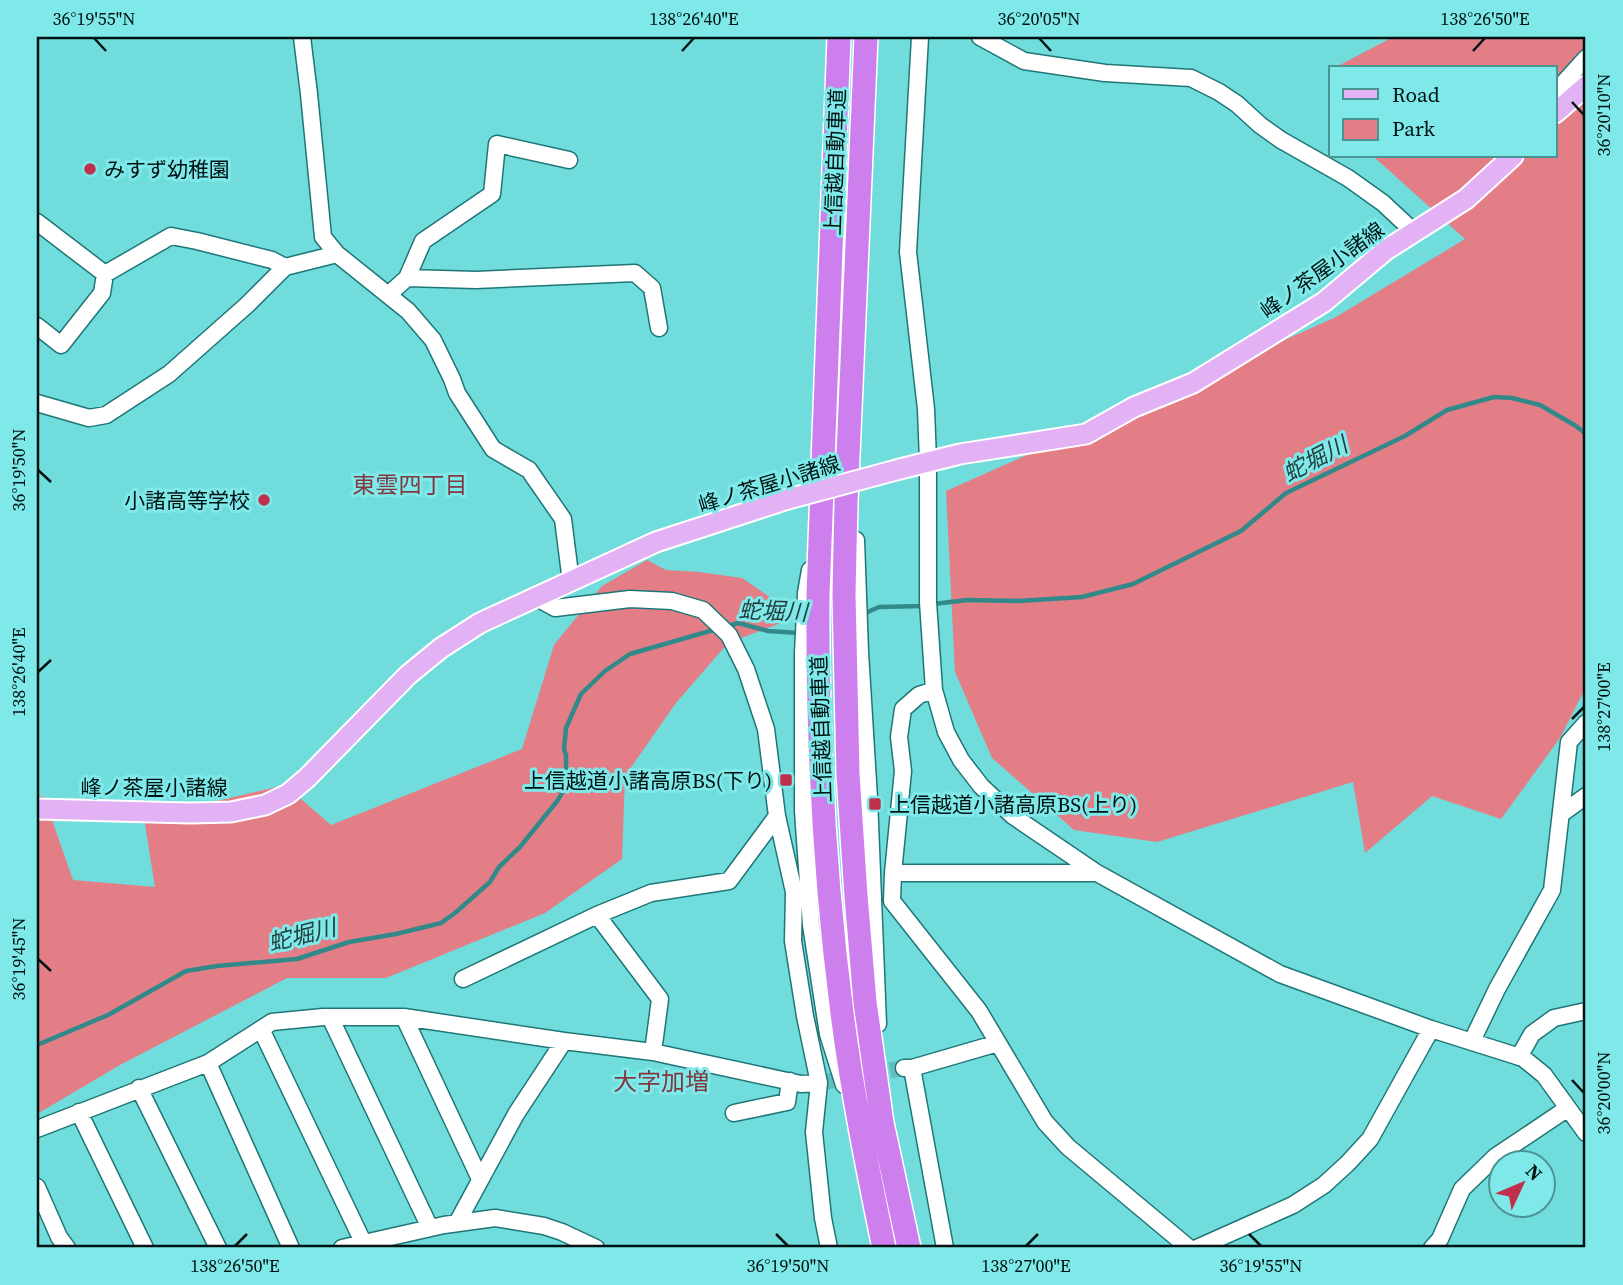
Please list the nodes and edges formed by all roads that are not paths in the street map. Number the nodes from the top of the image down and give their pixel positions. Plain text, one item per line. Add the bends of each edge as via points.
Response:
1 (302, 37) edge
2 (839, 37) edge
3 (866, 37) edge
4 (920, 37) edge
5 (980, 37) edge
6 (1586, 58) edge
7 (1586, 86) edge
8 (1559, 109) edge
9 (1511, 158) edge
10 (569, 160) dead end
11 (37, 222) edge
12 (1414, 232) junction
13 (337, 254) junction
14 (285, 267) junction
15 (104, 274) junction
16 (407, 278) junction
17 (388, 295) junction
18 (37, 326) edge
19 (659, 328) dead end
20 (37, 403) edge
21 (928, 461) junction
22 (571, 582) junction
23 (534, 597) junction
24 (934, 690) junction
25 (1586, 723) edge
26 (1586, 796) edge
27 (37, 809) edge
28 (1561, 814) junction
29 (777, 816) junction
30 (892, 873) junction
31 (1097, 873) junction
32 (597, 915) junction
33 (463, 979) dead end
34 (1586, 1011) edge
35 (330, 1017) junction
36 (404, 1017) junction
37 (261, 1029) junction
38 (1431, 1029) junction
39 (564, 1041) junction
40 (1472, 1041) junction
41 (998, 1043) junction
42 (653, 1052) junction
43 (1518, 1057) junction
44 (208, 1063) junction
45 (790, 1081) junction
46 (819, 1083) junction
47 (139, 1088) junction
48 (1569, 1108) junction
49 (79, 1112) junction
50 (734, 1113) dead end
51 (37, 1129) edge
52 (1586, 1133) edge
53 (480, 1179) junction
54 (37, 1187) edge
55 (457, 1223) junction
56 (430, 1228) junction
57 (363, 1246) edge
58 (67, 1248) edge
59 (145, 1248) edge
60 (218, 1248) edge
61 (291, 1248) edge
62 (342, 1248) edge
63 (596, 1248) edge
64 (829, 1248) edge
65 (884, 1248) edge
66 (909, 1248) edge
67 (945, 1248) edge
68 (1189, 1248) edge
69 (1197, 1248) edge
70 (1432, 1248) edge

1 - 13 street via 323,237
2 - 65 highway, 上信越自動車道 via 821,509 810,656 842,1014
3 - 66 highway, 上信越自動車道 via 846,502 852,654 848,774 865,1002 882,1123
4 - 21 street via 908,252
5 - 12 street via 1024,61 1105,73 1191,78 1348,178
6 - 8 street via 1558,89
7 - 8 main road
9 - 12 main road, 峰ノ茶屋小諸線 via 1465,199
10 - 16 street via 496,145 492,194 423,241
11 - 15 street
12 - 21 main road, 峰ノ茶屋小諸線 via 1324,302 1215,370 1086,434
13 - 14 street
13 - 17 street
14 - 15 street via 171,236
14 - 20 street via 169,374 106,415 89,418
15 - 18 street via 102,293 61,345
16 - 17 street
16 - 19 street via 476,280 635,273 652,288
17 - 22 street via 433,340 457,393 493,449 529,470 563,519
21 - 22 main road, 峰ノ茶屋小諸線, bridge via 788,499 656,542
21 - 24 street via 928,602
22 - 23 main road, 峰ノ茶屋小諸線
23 - 27 main road, 峰ノ茶屋小諸線 via 480,622 441,648 408,675 307,778 265,805 190,813
23 - 29 street via 555,608 630,599 672,601 703,610 729,635 746,669 766,729
24 - 30 street via 919,695 903,709 899,737 903,771
24 - 31 street via 946,732 981,786 1013,816
25 - 28 street via 1569,743
26 - 28 street
28 - 40 street via 1552,890
29 - 32 street via 729,881 651,893
29 - 46 street via 794,892 793,941
30 - 31 street
30 - 41 street via 892,901 979,1011
31 - 38 street via 1280,974
32 - 33 street
32 - 42 street via 660,999
34 - 43 street via 1554,1018 1532,1034
35 - 36 street
35 - 37 street via 272,1022
35 - 56 street
36 - 39 street
36 - 53 street
37 - 44 street
37 - 57 street
38 - 40 street
38 - 69 street via 1370,1139 1348,1163 1293,1205
39 - 42 street
39 - 53 street
40 - 43 street
41 - 67 street via 908,1068
41 - 68 street via 1045,1122 1068,1147
42 - 45 street
43 - 48 street via 1544,1074
44 - 47 street
44 - 61 street
45 - 46 street
45 - 50 street via 787,1102
46 - 64 street via 814,1132
47 - 49 street
47 - 60 street
48 - 52 street
48 - 70 street via 1495,1157 1462,1189
49 - 51 street
49 - 59 street
53 - 55 street
54 - 58 street
55 - 56 street
55 - 63 street via 495,1218 544,1226
56 - 57 street
57 - 62 street

